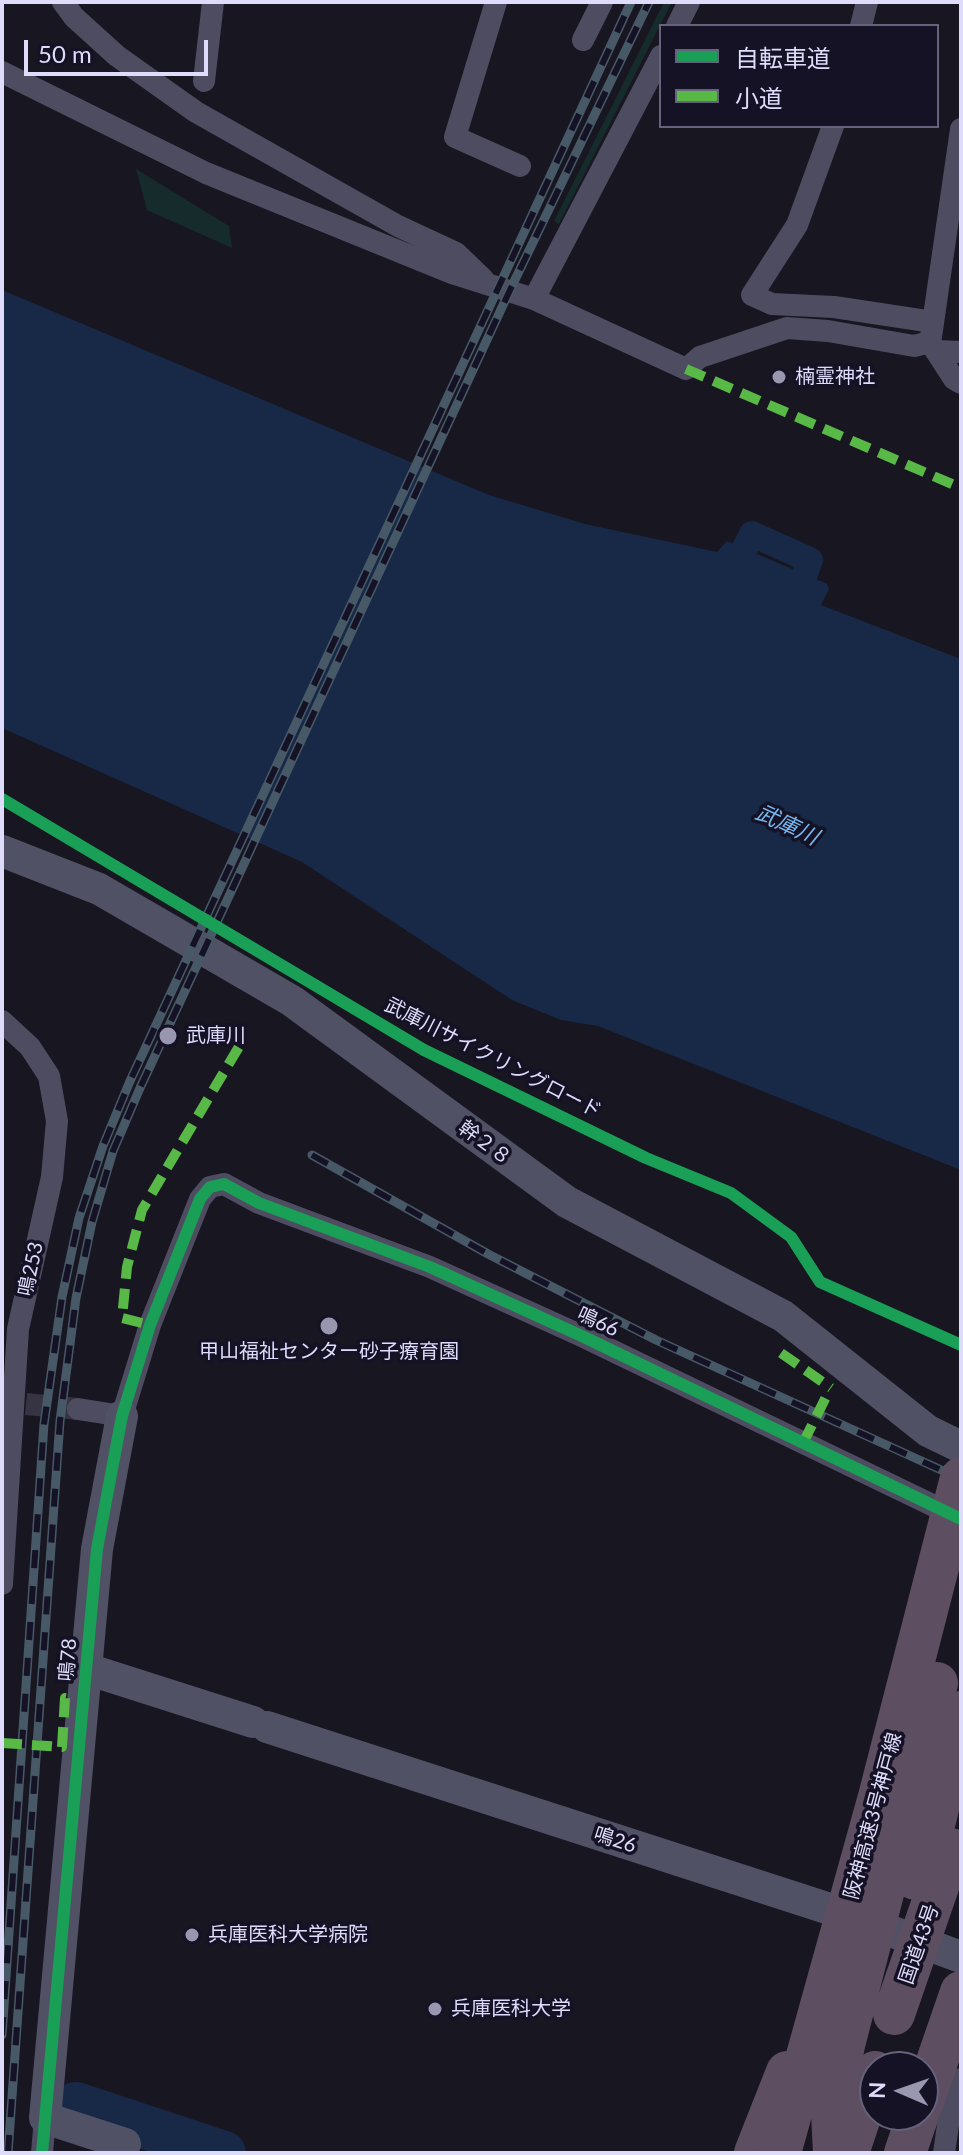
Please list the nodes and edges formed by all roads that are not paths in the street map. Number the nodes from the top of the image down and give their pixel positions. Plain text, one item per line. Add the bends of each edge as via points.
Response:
1 (63, 2) edge
2 (213, 2) edge
3 (496, 2) edge
4 (602, 2) edge
5 (689, 2) edge
6 (867, 2) edge
7 (678, 24) edge
8 (862, 24) edge
9 (583, 40) dead end
10 (659, 60) edge
11 (2, 72) edge
12 (204, 81) dead end
13 (832, 128) edge
14 (961, 129) edge
15 (520, 166) dead end
16 (485, 281) junction
17 (534, 299) junction
18 (934, 339) junction
19 (961, 352) edge
20 (961, 383) edge
21 (2, 851) edge
22 (2, 1021) edge
23 (210, 1187) joint
24 (14, 1407) edge
25 (78, 1409) tunnel mouth
26 (122, 1416) junction
27 (961, 1447) edge
28 (961, 1478) edge
29 (961, 1500) edge
30 (961, 1519) edge
31 (961, 1580) edge
32 (2, 1584) edge
33 (87, 1669) junction
34 (961, 1698) edge
35 (961, 1712) edge
36 (961, 1820) edge
37 (961, 1907) edge
38 (838, 1924) junction
39 (961, 1957) edge
40 (961, 1992) edge
41 (882, 2051) edge
42 (912, 2051) edge
43 (939, 2056) edge
44 (961, 2079) edge
45 (45, 2118) junction
46 (859, 2120) edge
47 (886, 2131) edge
48 (913, 2131) edge
49 (138, 2148) edge
50 (42, 2153) edge
51 (755, 2153) edge
52 (780, 2153) edge
53 (788, 2153) edge
54 (824, 2153) edge
55 (834, 2153) edge
56 (848, 2153) edge
57 (879, 2153) edge
58 (905, 2153) edge
59 (944, 2153) edge

1 - 16 street via 117,56 196,112 456,253
2 - 12 street
3 - 15 street via 455,137
4 - 9 street
5 - 7 street
6 - 8 street
10 - 17 street
11 - 16 street via 206,173 452,273
13 - 18 street via 797,225 752,295 772,304 834,307
14 - 18 street
16 - 17 street
17 - 18 street via 686,369 700,357 787,328 914,346
18 - 19 street
18 - 20 street
21 - 27 street, 幹２８ via 99,889 292,1001 567,1202 783,1316 928,1431
22 - 24 street, 鳴253 via 30,1047 49,1076 57,1121 52,1177 18,1329
23 - 26 street, 鳴78 via 200,1199 150,1325
23 - 30 street, 鳴66 via 224,1184 259,1203 430,1267
24 - 32 street, 鳴253
25 - 26 street
26 - 33 street, 鳴78 via 97,1549
28 - 38 highway, 阪神高速3号神戸線, bridge
29 - 53 highway, 阪神高速3号神戸線, bridge
31 - 55 highway, bridge via 904,1823 844,2045 832,2112
33 - 38 street, 鳴26
33 - 45 street, 鳴78
34 - 38 street
35 - 54 highway, bridge via 935,1821
36 - 41 highway, 国道43号, bridge
37 - 42 highway, 国道43号
38 - 39 street, 鳴26
38 - 51 highway, bridge
38 - 52 highway, 阪神高速3号神戸線, bridge
40 - 43 highway
44 - 59 street
45 - 49 street
45 - 50 street, 鳴78
46 - 56 highway, 国道43号
47 - 57 highway
48 - 58 highway

